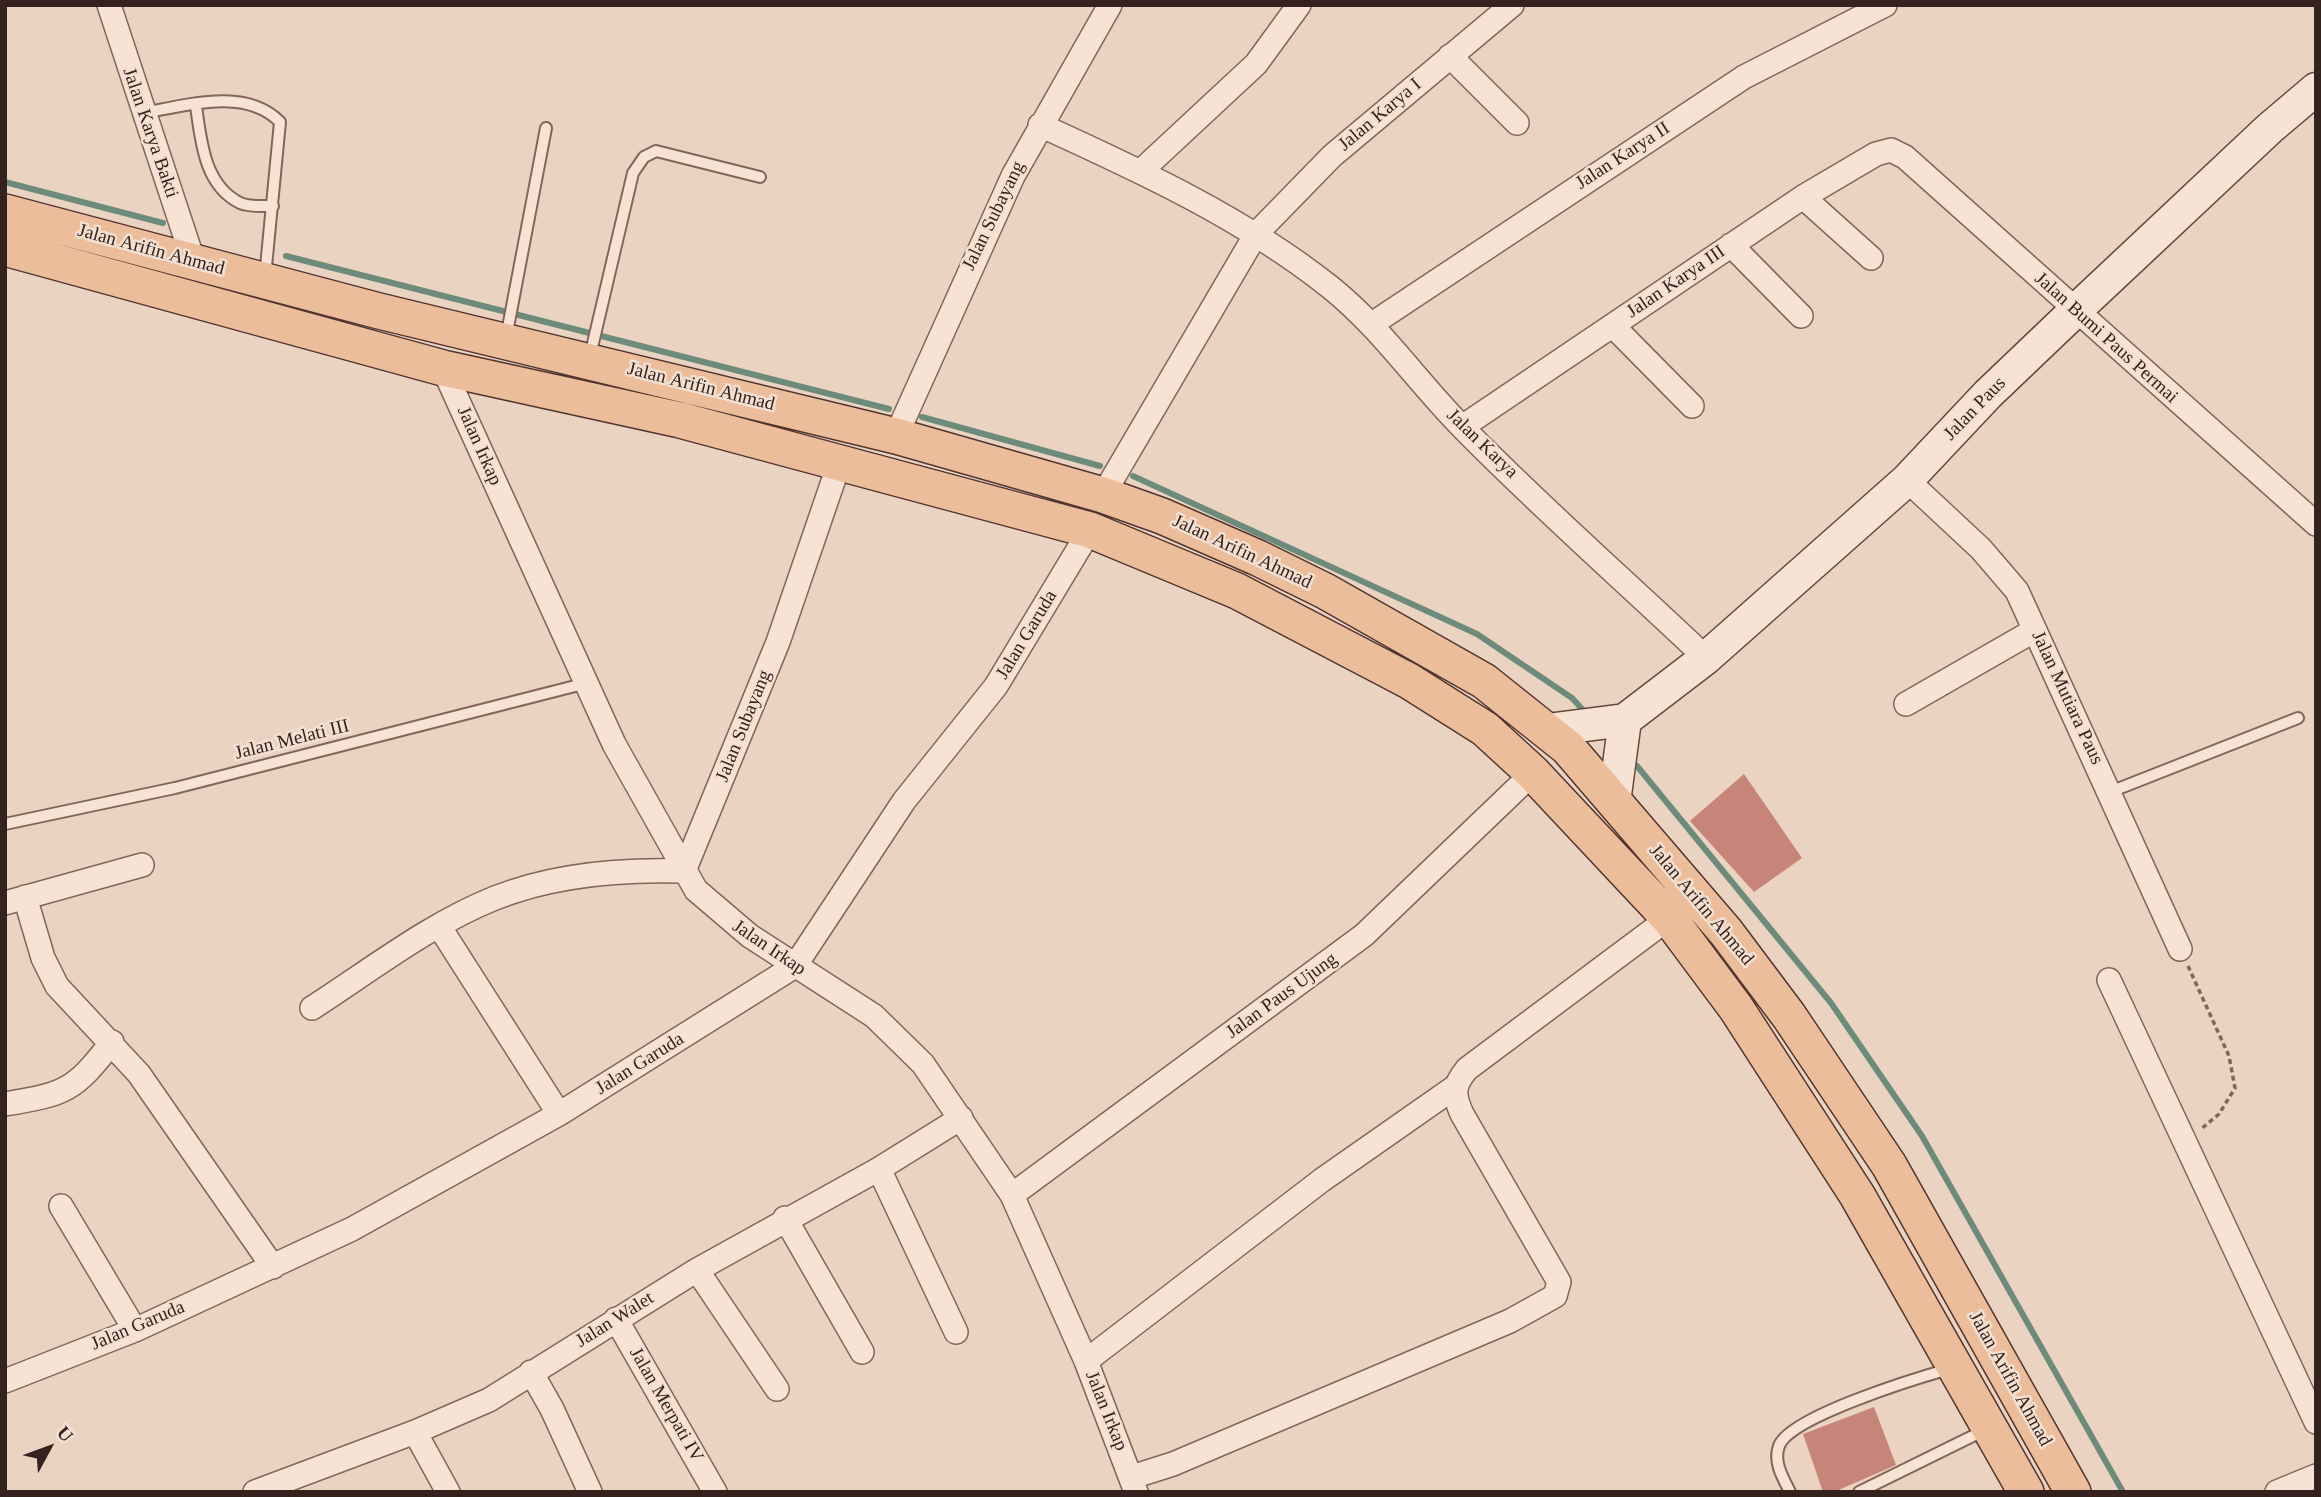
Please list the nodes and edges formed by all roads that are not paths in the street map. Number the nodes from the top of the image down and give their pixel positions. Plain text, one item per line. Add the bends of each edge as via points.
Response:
1 (110, 5) edge
2 (1110, 5) edge
3 (1299, 5) edge
4 (1513, 5) edge
5 (1885, 5) edge
6 (1450, 56) junction
7 (2316, 89) edge
8 (196, 106) junction
9 (143, 113) junction
10 (1517, 123) dead end
11 (1040, 125) junction
12 (546, 128) dead end
13 (1896, 151) joint
14 (1141, 171) junction
15 (760, 177) dead end
16 (1803, 197) junction
17 (273, 206) junction
18 (5, 212) edge
19 (1256, 234) junction
20 (1731, 246) junction
21 (5, 248) edge
22 (1871, 258) dead end
23 (193, 260) junction
24 (265, 280) junction
25 (2075, 310) junction
26 (379, 311) junction
27 (1801, 316) dead end
28 (509, 323) junction
29 (1372, 324) junction
30 (1613, 326) junction
31 (593, 343) junction
32 (370, 346) junction
33 (443, 368) junction
34 (1692, 406) dead end
35 (1462, 427) junction
36 (896, 436) junction
37 (840, 461) junction
38 (1907, 480) junction
39 (1103, 495) junction
40 (2316, 524) edge
41 (1090, 530) junction
42 (2035, 630) junction
43 (1706, 658) junction
44 (586, 683) junction
45 (1906, 704) dead end
46 (2298, 718) dead end
47 (1625, 720) junction
48 (1547, 730) junction
49 (1533, 773) junction
50 (2110, 792) junction
51 (1614, 802) junction
52 (5, 824) edge
53 (142, 865) dead end
54 (684, 871) junction
55 (15, 900) edge
56 (1669, 918) junction
57 (439, 926) junction
58 (2180, 949) road end
59 (795, 966) junction
60 (2109, 980) dead end
61 (312, 1008) dead end
62 (111, 1042) junction
63 (1455, 1087) junction
64 (5, 1104) edge
65 (559, 1114) junction
66 (961, 1118) junction
67 (879, 1169) junction
68 (1012, 1195) junction
69 (61, 1206) dead end
70 (785, 1219) junction
71 (1943, 1261) junction
72 (273, 1267) junction
73 (697, 1270) junction
74 (1907, 1280) junction
75 (616, 1319) junction
76 (135, 1329) junction
77 (956, 1332) dead end
78 (862, 1352) dead end
79 (1086, 1361) junction
80 (1955, 1367) junction
81 (531, 1372) junction
82 (5, 1381) edge
83 (777, 1389) dead end
84 (2316, 1422) edge
85 (1989, 1427) junction
86 (415, 1432) junction
87 (2316, 1476) edge
88 (1134, 1484) edge
89 (255, 1492) edge
90 (448, 1492) edge
91 (590, 1492) edge
92 (715, 1492) edge
93 (1790, 1492) edge
94 (1859, 1492) edge
95 (2026, 1492) edge
96 (2073, 1492) edge
97 (2277, 1492) edge

1 - 9 street, Jalan Karya Bakti
2 - 11 street, Jalan Subayang
3 - 14 street via 1256,64
4 - 6 street, Jalan Karya I
5 - 29 street, Jalan Karya II via 1744,77
6 - 10 street
6 - 19 street, Jalan Karya I via 1332,156
7 - 25 main road, Jalan Paus
8 - 9 lane
8 - 17 lane via 203,151 215,183 241,204
8 - 17 lane via 232,100 266,108 280,122
9 - 23 street, Jalan Karya Bakti
11 - 14 street, Jalan Karya
11 - 36 street, Jalan Subayang via 962,284
12 - 28 lane
13 - 16 street, Jalan Karya III via 1877,154
13 - 25 street, Jalan Bumi Paus Permai
14 - 19 street, Jalan Karya
15 - 31 lane via 656,151 644,157 633,173
16 - 20 street, Jalan Karya III
16 - 22 street
17 - 24 lane
18 - 23 main road, Jalan Arifin Ahmad
19 - 29 street, Jalan Karya
19 - 39 street
20 - 27 street
20 - 30 street, Jalan Karya III
21 - 32 main road, Jalan Arifin Ahmad
23 - 24 main road, Jalan Arifin Ahmad
24 - 26 main road, Jalan Arifin Ahmad
25 - 38 main road, Jalan Paus
25 - 40 street, Jalan Bumi Paus Permai
26 - 28 main road, Jalan Arifin Ahmad
26 - 32 main road
28 - 31 main road, Jalan Arifin Ahmad
29 - 35 street, Jalan Karya
30 - 34 street
30 - 35 street, Jalan Karya III
31 - 36 main road, Jalan Arifin Ahmad
32 - 33 main road, Jalan Arifin Ahmad
33 - 37 main road, Jalan Arifin Ahmad
33 - 44 street, Jalan Irkap
35 - 43 street, Jalan Karya
36 - 39 main road, Jalan Arifin Ahmad
37 - 41 main road, Jalan Arifin Ahmad
37 - 54 street, Jalan Subayang via 778,642
38 - 42 street, Jalan Mutiara Paus via 2004,573
38 - 43 main road, Jalan Paus
39 - 48 main road, Jalan Arifin Ahmad via 1204,533 1325,591 1474,675
41 - 49 main road, Jalan Arifin Ahmad via 1237,590 1409,681 1485,729
41 - 59 street, Jalan Garuda via 996,686 904,801
42 - 45 street
42 - 50 street, Jalan Mutiara Paus
43 - 47 main road, Jalan Paus
44 - 52 lane, Jalan Melati III via 175,788
44 - 54 street, Jalan Irkap
46 - 50 lane
47 - 48 main road
47 - 51 main road
48 - 51 main road, Jalan Arifin Ahmad
49 - 56 main road, Jalan Arifin Ahmad
49 - 68 street, Jalan Paus Ujung via 1364,935
50 - 58 street, Jalan Mutiara Paus
51 - 71 main road, Jalan Arifin Ahmad via 1726,932 1789,1016 1889,1165
53 - 55 street
54 - 57 street via 607,872 559,880 497,897
54 - 59 street, Jalan Irkap via 707,903
55 - 62 street via 57,986
56 - 63 street via 1467,1069
56 - 74 main road, Jalan Arifin Ahmad via 1791,1090
57 - 61 street
57 - 65 street
59 - 65 street, Jalan Garuda
59 - 66 street, Jalan Irkap via 874,1016 900,1039
60 - 84 street
62 - 64 street via 89,1072 70,1088
62 - 72 street via 168,1115
63 - 79 street via 1322,1180
63 - 88 street via 1462,1114 1559,1282 1558,1293 1510,1321
65 - 72 street, Jalan Garuda via 374,1218
66 - 67 street, Jalan Walet
66 - 68 street, Jalan Irkap
67 - 70 street, Jalan Walet
67 - 77 street
68 - 79 street, Jalan Irkap
69 - 76 street
70 - 73 street, Jalan Walet
70 - 78 street
71 - 74 main road
71 - 96 main road, Jalan Arifin Ahmad
72 - 76 street, Jalan Garuda
73 - 75 street, Jalan Walet
73 - 83 street
74 - 80 main road, Jalan Arifin Ahmad
75 - 81 street, Jalan Walet
75 - 92 street, Jalan Merpati IV
76 - 82 street, Jalan Garuda
79 - 88 street, Jalan Irkap
80 - 85 main road, Jalan Arifin Ahmad
80 - 93 lane via 1877,1391 1794,1429 1779,1443 1776,1458
81 - 86 street, Jalan Walet via 489,1400
81 - 91 street
85 - 94 lane
85 - 95 main road, Jalan Arifin Ahmad
86 - 89 street, Jalan Walet
86 - 90 street
87 - 97 street

